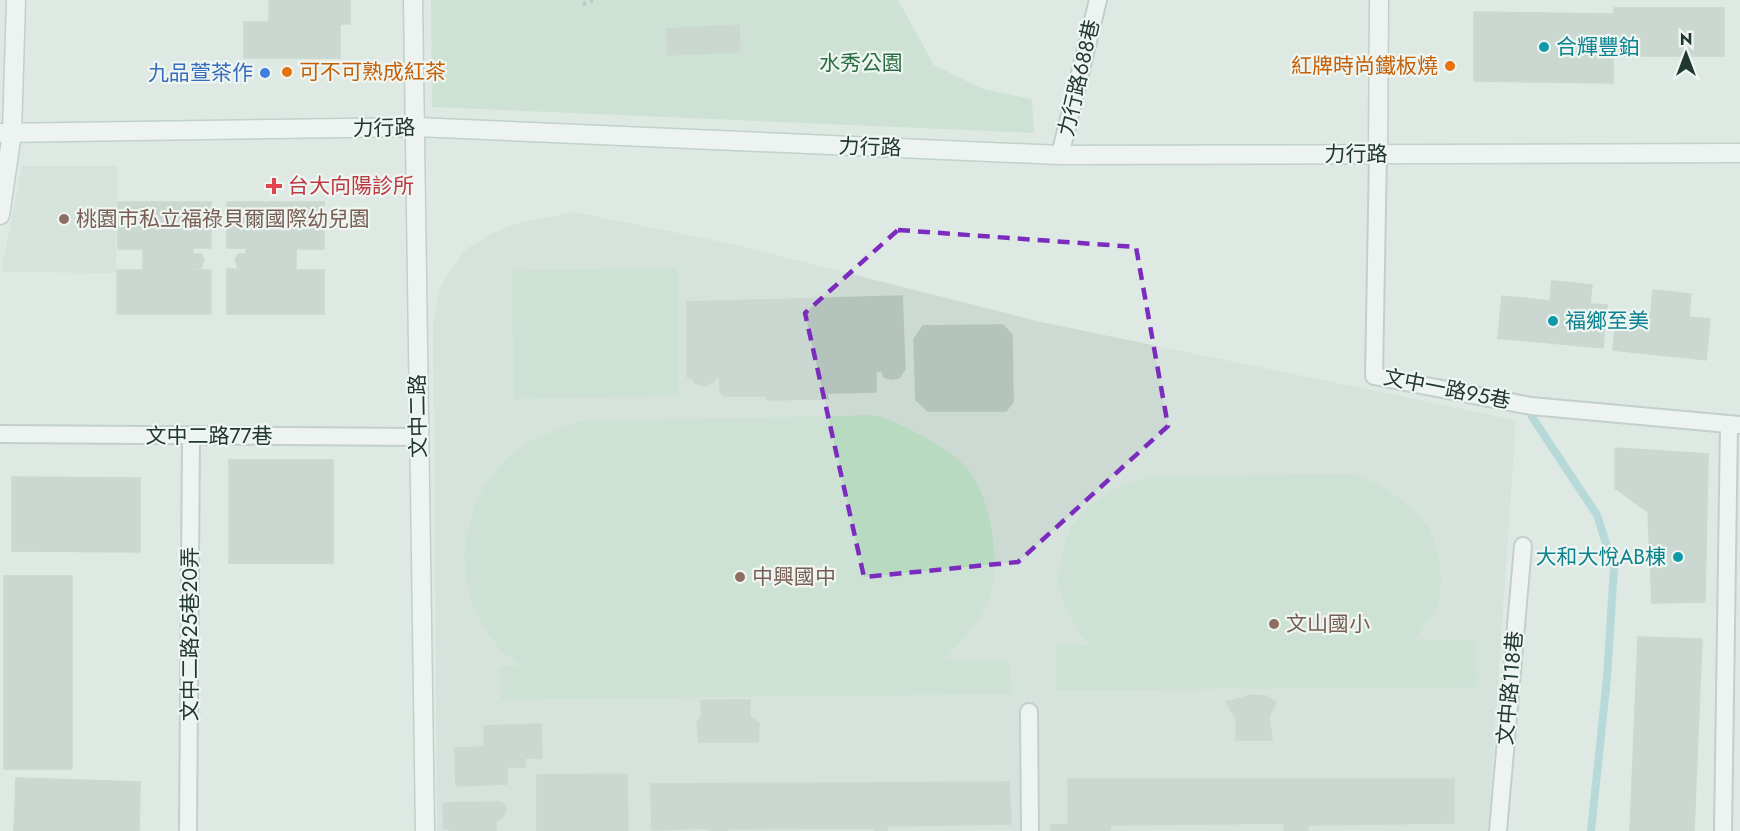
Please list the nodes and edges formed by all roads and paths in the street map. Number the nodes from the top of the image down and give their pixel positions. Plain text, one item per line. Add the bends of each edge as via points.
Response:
1 (16, 0) edge
2 (413, 0) edge
3 (594, 0) edge
4 (1098, 0) edge
5 (1379, 0) edge
6 (583, 4) dead end
7 (416, 128) junction
8 (6, 133) edge
9 (1740, 153) edge
10 (1378, 154) junction
11 (1060, 155) junction
12 (0, 215) edge
13 (1735, 424) edge
14 (0, 434) edge
15 (191, 436) junction
16 (418, 437) junction
17 (1523, 546) dead end
18 (1029, 712) dead end
19 (188, 831) edge
20 (425, 831) edge
21 (1030, 831) edge
22 (1498, 831) edge
23 (1723, 831) edge

1 - 8 street
2 - 7 street, 文中二路
3 - 6 path
4 - 11 lane, 力行路688巷
5 - 10 street
7 - 8 street, 力行路
7 - 11 street, 力行路
7 - 16 street, 文中二路
8 - 12 street
9 - 10 street, 力行路
10 - 11 street, 力行路
10 - 13 lane, 文中一路95巷 via 1374,376 1531,406
13 - 23 lane
14 - 15 lane, 文中二路77巷
15 - 16 lane, 文中二路77巷
15 - 19 lane, 文中二路25巷20弄
16 - 20 street, 文中二路
17 - 22 lane, 文中路118巷
18 - 21 lane

